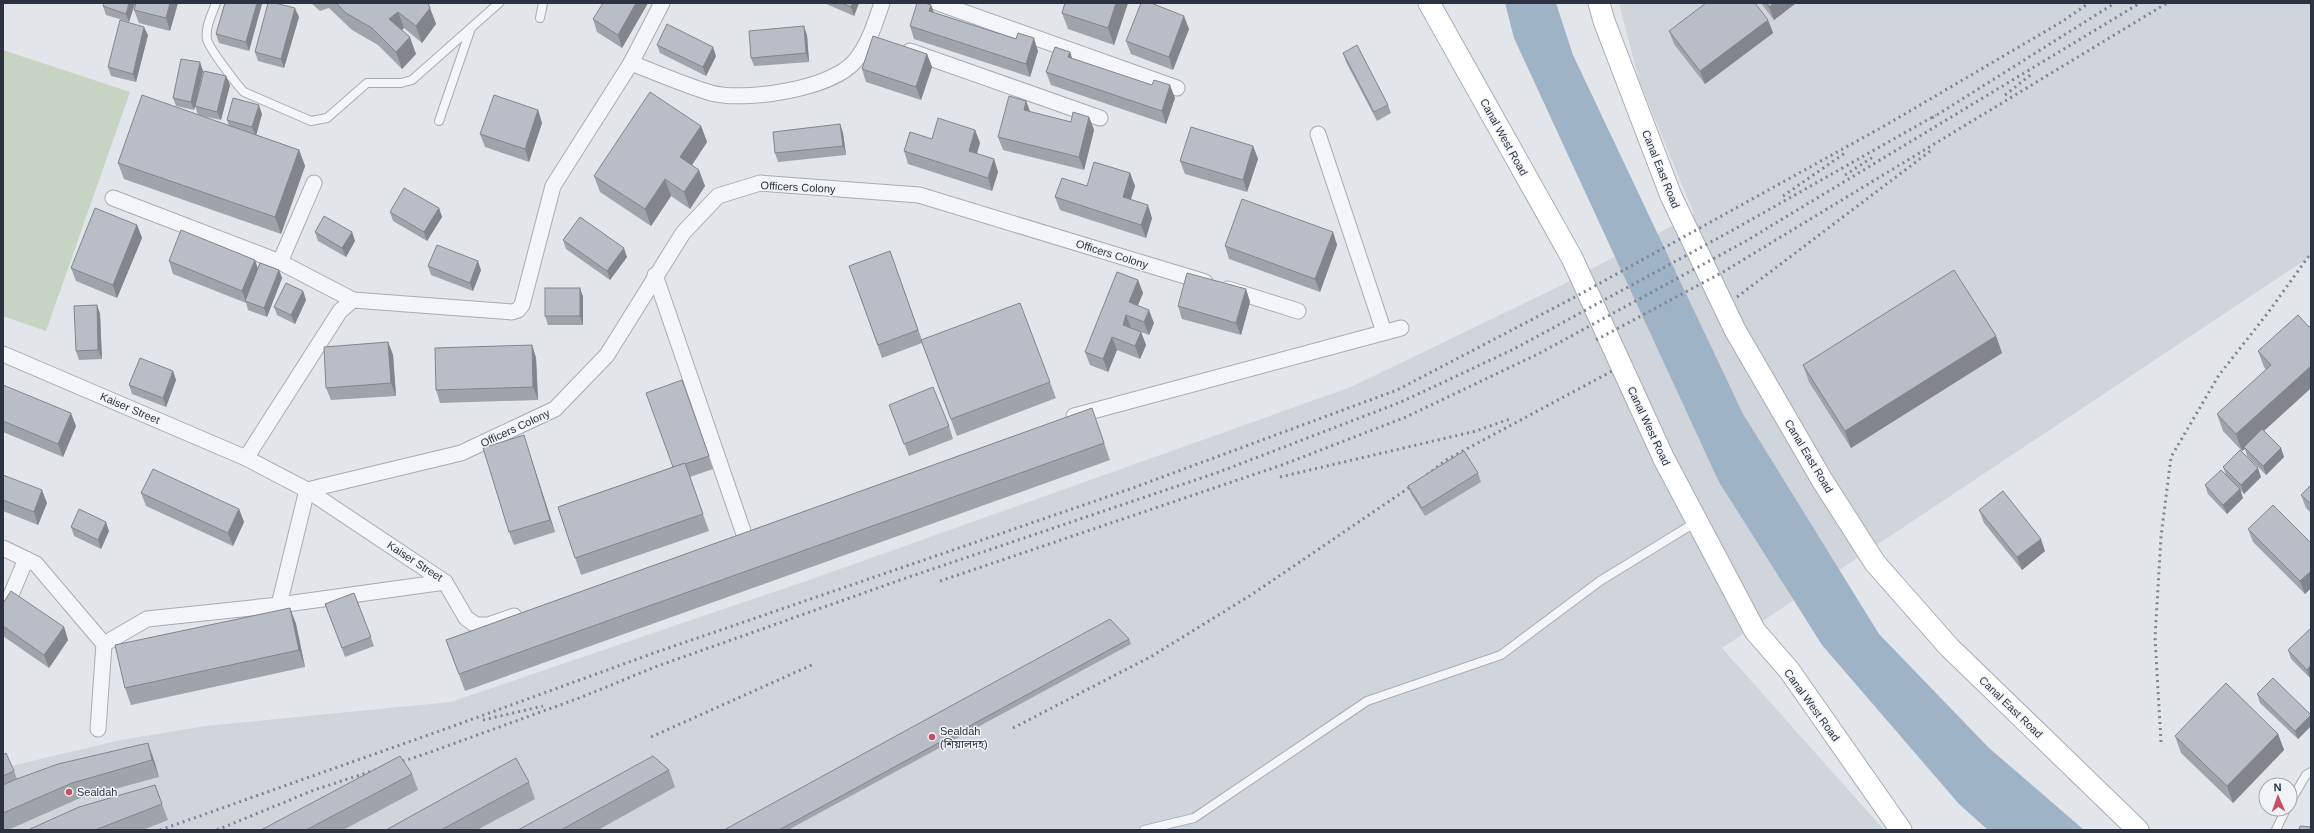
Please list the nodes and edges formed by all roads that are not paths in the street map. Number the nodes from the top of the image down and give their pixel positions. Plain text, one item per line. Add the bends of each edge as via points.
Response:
1 (216, 3) edge
2 (499, 3) edge
3 (543, 3) edge
4 (662, 3) edge
5 (882, 3) edge
6 (938, 3) edge
7 (1429, 3) edge
8 (1599, 3) edge
9 (540, 18) dead end
10 (471, 28) junction
11 (870, 38) junction
12 (631, 63) junction
13 (1177, 88) dead end
14 (1100, 118) dead end
15 (439, 121) dead end
16 (1318, 134) dead end
17 (314, 183) dead end
18 (113, 198) dead end
19 (280, 262) junction
20 (655, 275) junction
21 (353, 300) junction
22 (1298, 311) dead end
23 (1401, 328) dead end
24 (1384, 332) junction
25 (3, 354) edge
26 (1060, 421) edge
27 (246, 458) junction
28 (307, 490) junction
29 (1697, 522) junction
30 (760, 531) edge
31 (744, 536) junction
32 (729, 542) edge
33 (3, 548) edge
34 (26, 559) junction
35 (446, 582) junction
36 (279, 605) junction
37 (526, 612) edge
38 (3, 614) edge
39 (104, 644) junction
40 (98, 729) dead end
41 (2311, 772) edge
42 (2298, 788) edge
43 (2282, 817) edge
44 (1144, 830) edge
45 (1901, 830) edge
46 (2138, 830) edge
47 (2276, 830) edge

1 - 10 lane via 207,28 207,40 236,85 244,92 311,121 327,118 367,83 401,83 412,80
2 - 10 lane
3 - 9 lane
4 - 12 street
5 - 11 street
6 - 13 street
7 - 29 main road, Canal West Road via 1572,258 1664,458
8 - 46 main road, Canal East Road via 1671,196 1735,330 1822,480 1875,563 1949,647
10 - 15 lane
11 - 12 street via 855,62 824,82 760,95 712,93
11 - 14 street
12 - 21 street via 552,186 522,305 518,310 512,312
16 - 24 street
17 - 19 street
18 - 19 street
19 - 21 street
20 - 22 street, Officers Colony via 683,233 718,196 760,183 919,195
20 - 28 street, Officers Colony via 607,355 555,409 461,453
20 - 31 street
21 - 27 street via 340,311
23 - 24 street
24 - 26 street
25 - 27 street, Kaiser Street
27 - 28 street, Kaiser Street
28 - 35 street, Kaiser Street
28 - 36 street
29 - 44 lane via 1600,581 1501,655 1367,700 1194,818
29 - 45 main road, Canal West Road via 1755,631 1789,670
30 - 31 street
31 - 32 street
33 - 34 street
34 - 38 street
34 - 39 street via 36,564
35 - 36 street
35 - 37 street, Kaiser Street via 466,618 476,625 488,625
36 - 39 street via 147,619
39 - 40 street
41 - 42 lane via 2306,775
43 - 47 lane

